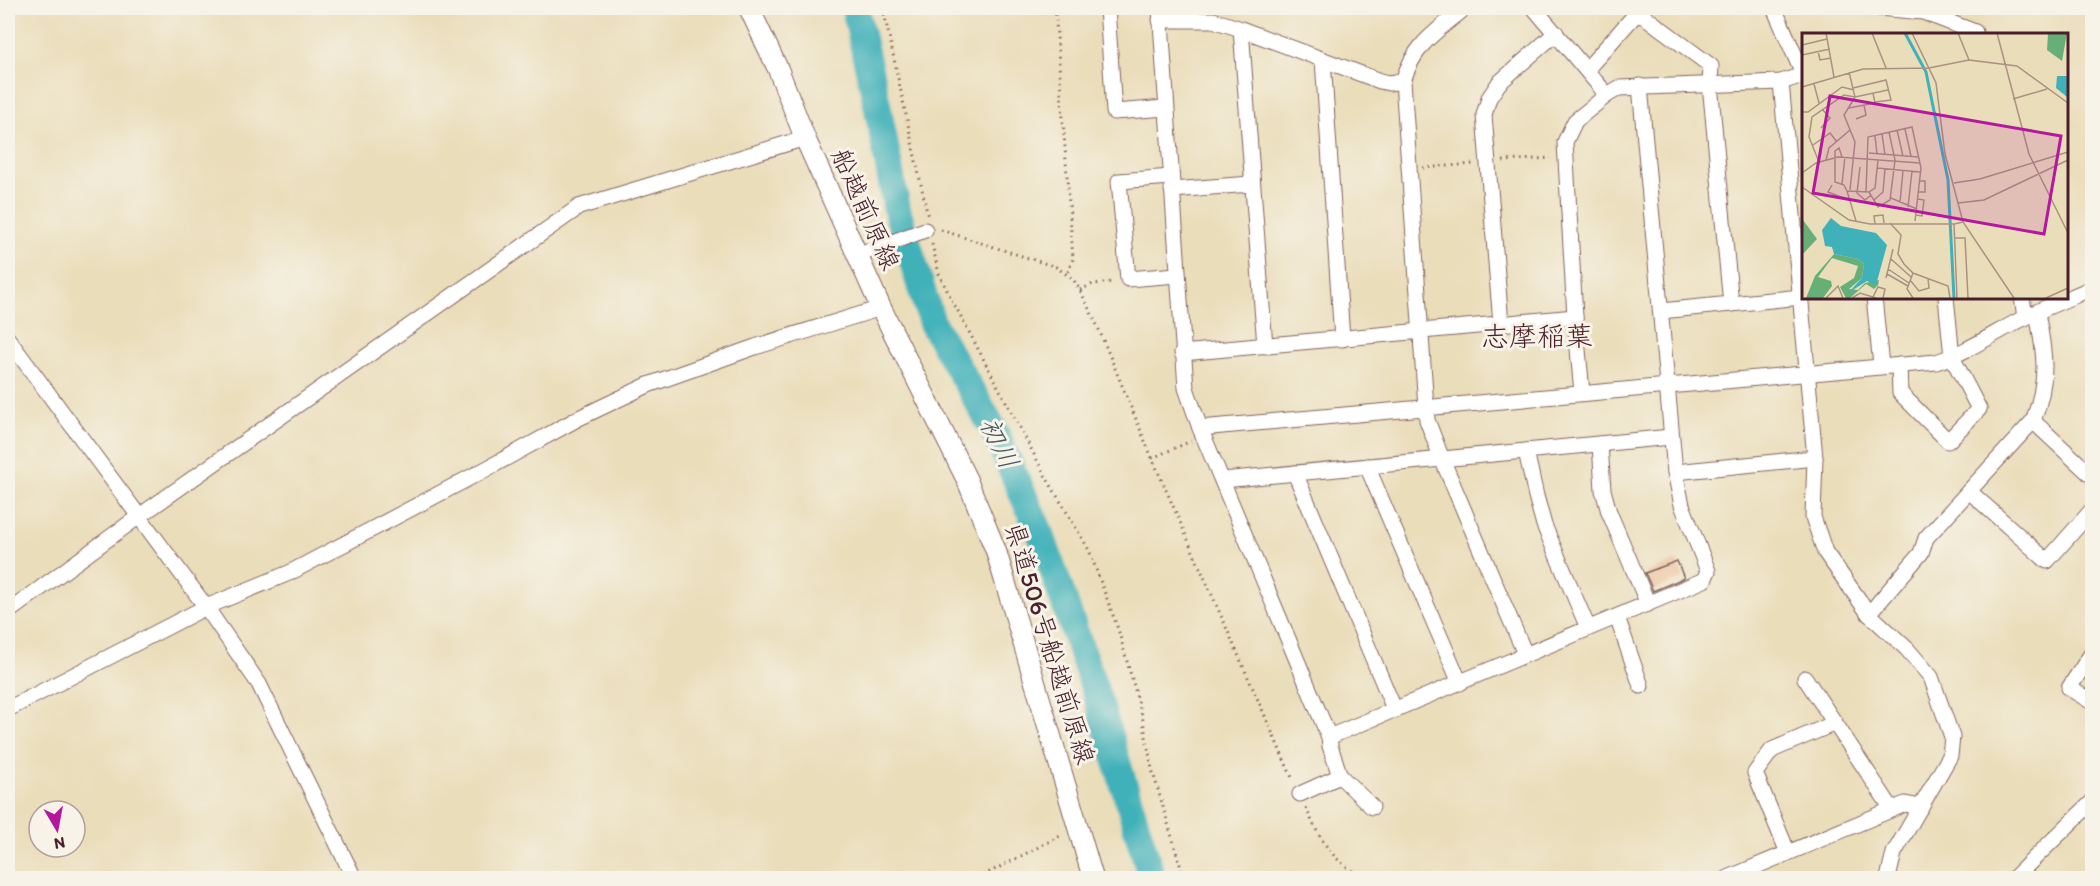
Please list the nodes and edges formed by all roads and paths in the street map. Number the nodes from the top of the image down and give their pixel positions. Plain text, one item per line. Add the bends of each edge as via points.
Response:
1 (749, 8) edge
2 (883, 8) edge
3 (1054, 8) edge
4 (1107, 8) edge
5 (1465, 8) edge
6 (1534, 8) edge
7 (1774, 8) edge
8 (1879, 8) edge
9 (1924, 10) edge
10 (1160, 14) edge
11 (1241, 29) junction
12 (1556, 33) junction
13 (1974, 33) edge
14 (1323, 60) junction
15 (1587, 69) junction
16 (1802, 72) edge
17 (1802, 74) edge
18 (1404, 81) junction
19 (1781, 82) junction
20 (1710, 84) junction
21 (1640, 86) junction
22 (1607, 95) junction
23 (1166, 108) junction
24 (805, 138) junction
25 (1171, 184) junction
26 (1251, 184) junction
27 (928, 230) junction
28 (857, 255) junction
29 (1068, 272) junction
30 (1177, 275) junction
31 (1128, 279) junction
32 (2092, 288) edge
33 (1082, 289) junction
34 (1801, 297) junction
35 (1874, 298) edge
36 (1946, 298) edge
37 (2022, 298) edge
38 (1731, 304) junction
39 (880, 308) junction
40 (1660, 311) junction
41 (2031, 315) junction
42 (1575, 317) junction
43 (1501, 324) junction
44 (1422, 331) junction
45 (8, 339) edge
46 (1342, 339) junction
47 (1265, 346) junction
48 (1182, 353) junction
49 (1952, 357) junction
50 (1899, 365) junction
51 (1881, 366) junction
52 (1808, 373) junction
53 (1668, 386) junction
54 (1582, 393) junction
55 (1426, 407) junction
56 (2033, 421) junction
57 (942, 429) joint
58 (1202, 432) junction
59 (1671, 437) junction
60 (1599, 444) junction
61 (1526, 451) junction
62 (1154, 457) junction
63 (1815, 458) junction
64 (1442, 459) junction
65 (1367, 466) junction
66 (1674, 472) junction
67 (1295, 473) junction
68 (2092, 476) edge
69 (1223, 480) junction
70 (1969, 491) junction
71 (2092, 510) edge
72 (138, 517) junction
73 (1648, 604) junction
74 (206, 607) junction
75 (8, 612) edge
76 (1869, 614) junction
77 (1617, 617) junction
78 (1588, 628) junction
79 (2092, 653) edge
80 (1525, 654) junction
81 (1806, 678) dead end
82 (1460, 683) junction
83 (1641, 686) dead end
84 (2092, 702) edge
85 (8, 709) edge
86 (1395, 711) junction
87 (1835, 723) junction
88 (1329, 737) junction
89 (1341, 776) junction
90 (1303, 793) junction
91 (2092, 802) edge
92 (1372, 807) dead end
93 (1921, 807) junction
94 (1892, 809) junction
95 (1077, 827) junction
96 (1788, 853) junction
97 (354, 879) edge
98 (978, 879) edge
99 (1093, 879) edge
100 (1184, 879) edge
101 (1364, 879) edge
102 (1728, 879) edge
103 (1888, 879) edge
104 (2014, 879) edge

1 - 24 main road, 船越前原線
2 - 27 path
3 - 29 path via 1072,265
4 - 23 street via 1114,112
5 - 18 street via 1423,42 1413,55
6 - 12 street
7 - 16 street
8 - 9 street
9 - 13 street
10 - 11 street via 1212,20
10 - 23 street
11 - 14 street
11 - 26 street
12 - 15 street
12 - 43 street via 1499,83 1484,115
14 - 18 street via 1380,81
14 - 46 street
15 - 20 street via 1635,15 1644,16 1711,66
15 - 22 street
17 - 19 street
18 - 44 street
19 - 20 street
19 - 34 street
20 - 21 street
20 - 38 street
21 - 22 street via 1619,88
21 - 40 street
22 - 42 street via 1575,121 1565,142
23 - 25 street
24 - 28 main road, 船越前原線
24 - 72 street via 579,207
25 - 26 street
25 - 30 street
25 - 31 street via 1119,181
26 - 47 street
27 - 28 street
27 - 29 path via 939,230
27 - 100 path via 939,274 951,298 1089,550 1118,629
28 - 39 main road, 船越前原線
29 - 33 path
30 - 31 street
30 - 48 street
31 - 33 path
32 - 41 street
33 - 62 path
34 - 38 street
34 - 52 street
35 - 51 street
36 - 49 street
37 - 41 street
38 - 40 street
39 - 57 main road, 船越前原線
39 - 74 street via 648,385 289,573
40 - 53 street
41 - 49 street
41 - 56 street via 2044,349 2045,368
42 - 43 street
42 - 54 street
43 - 44 street
44 - 46 street
44 - 55 street
45 - 72 street
46 - 47 street
47 - 48 street
48 - 58 street via 1186,388
49 - 50 street
49 - 50 street via 1978,409 1947,441 1900,393
50 - 51 street
51 - 52 street
52 - 53 street
52 - 63 street
53 - 54 street
53 - 59 street
54 - 55 street
55 - 58 street
55 - 64 street
56 - 68 street
56 - 70 street
57 - 95 main road, 県道506号船越前原線 via 996,550
58 - 62 path
58 - 69 street
59 - 60 street
59 - 66 street
60 - 61 street
60 - 73 street via 1609,512
61 - 64 street
61 - 78 street via 1544,525
62 - 90 path
63 - 66 street
63 - 76 street via 1813,517 1825,552
64 - 65 street
64 - 80 street
65 - 67 street
65 - 82 street
66 - 73 street via 1682,505 1708,571 1704,580
67 - 69 street
67 - 86 street
69 - 88 street
70 - 71 street via 2047,561
70 - 76 street via 1926,538 1921,553
72 - 74 street
72 - 75 street
73 - 77 street
74 - 85 street
74 - 97 street via 259,684
76 - 93 street via 1931,677 1952,737 1950,756
77 - 78 street
77 - 83 street
78 - 80 street
79 - 84 street via 2069,688
80 - 82 street
81 - 87 street
82 - 86 street
86 - 88 street
87 - 94 street
87 - 96 street via 1772,750 1755,773
88 - 89 street
89 - 90 street
89 - 92 street
90 - 101 path via 1320,839
91 - 104 street
93 - 94 street via 1905,804
93 - 103 street via 1894,853
94 - 96 street
95 - 98 path
95 - 99 main road, 県道506号船越前原線
96 - 102 street

